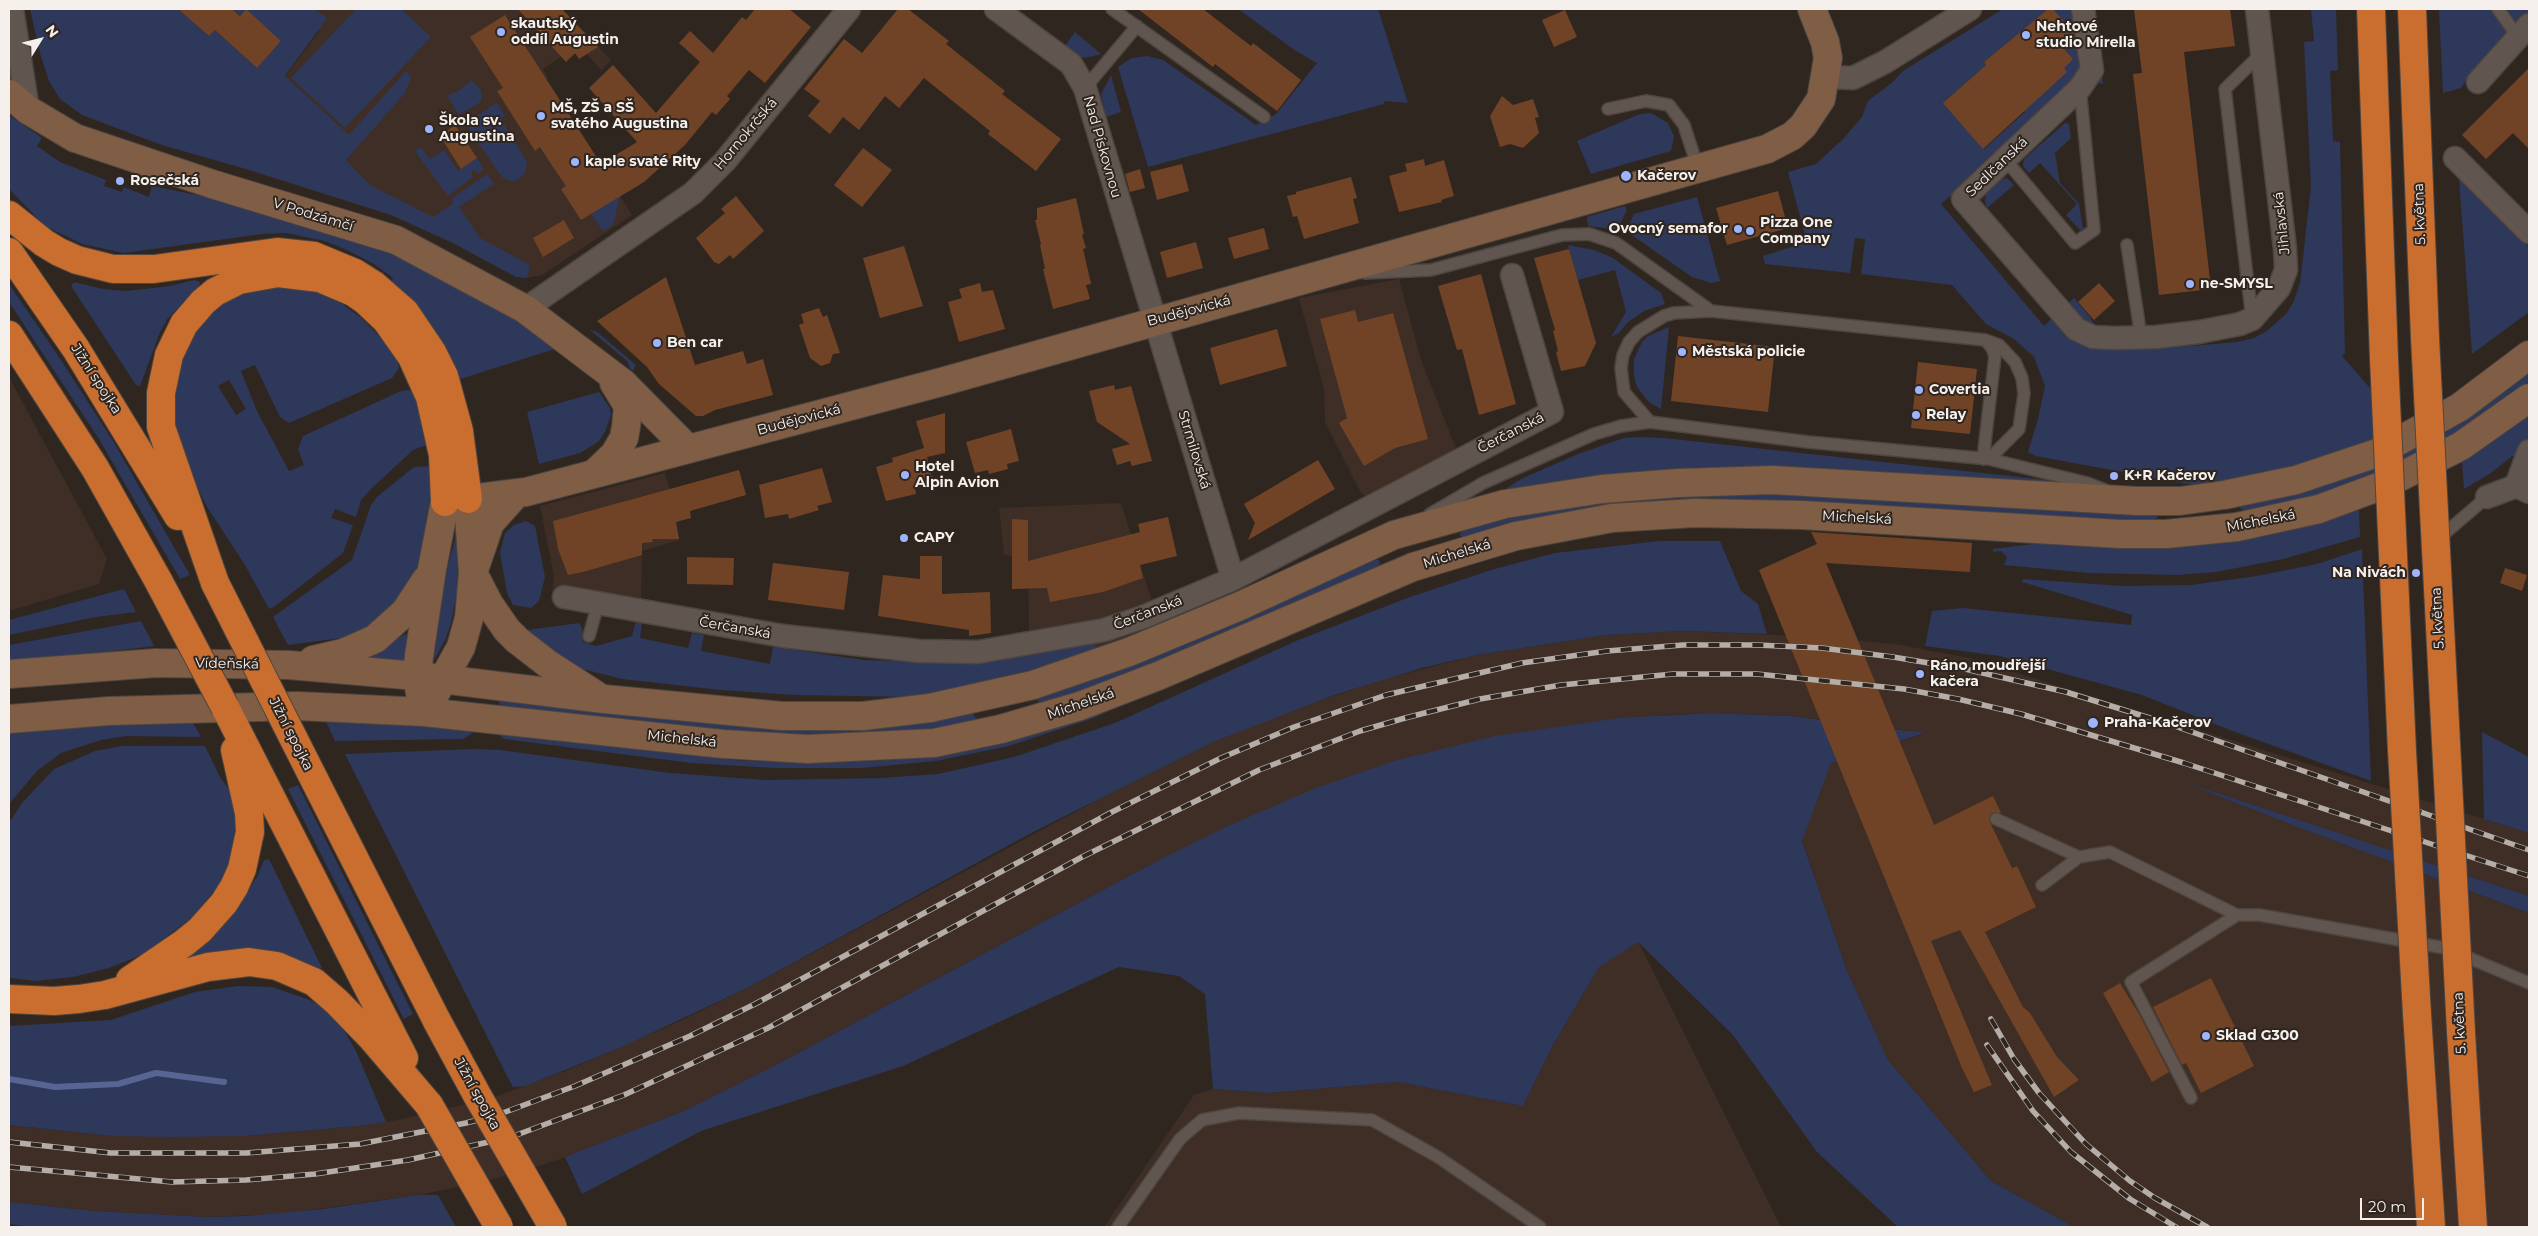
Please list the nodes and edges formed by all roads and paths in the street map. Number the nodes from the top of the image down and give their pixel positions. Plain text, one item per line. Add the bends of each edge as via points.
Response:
1 (12, 9) edge
2 (849, 9) edge
3 (996, 9) edge
4 (1112, 9) edge
5 (1812, 9) edge
6 (1970, 9) edge
7 (2083, 9) edge
8 (2257, 9) edge
9 (2371, 9) edge
10 (2412, 9) edge
11 (2498, 9) edge
12 (1137, 26) junction
13 (2524, 31) edge
14 (2262, 53) junction
15 (1826, 77) junction
16 (2478, 82) dead end
17 (1085, 88) junction
18 (2080, 88) junction
19 (18, 102) edge
20 (1608, 109) dead end
21 (1264, 117) dead end
22 (2455, 158) dead end
23 (2005, 159) junction
24 (1699, 170) junction
25 (9, 215) edge
26 (2529, 232) edge
27 (2128, 245) dead end
28 (9, 252) edge
29 (1512, 275) dead end
30 (1319, 276) junction
31 (525, 309) junction
32 (1711, 311) junction
33 (2252, 319) junction
34 (1155, 321) junction
35 (9, 334) edge
36 (2141, 338) junction
37 (1985, 340) junction
38 (2529, 354) edge
39 (602, 368) junction
40 (2529, 398) edge
41 (1650, 422) junction
42 (687, 448) junction
43 (2529, 451) edge
44 (1986, 459) junction
45 (595, 473) junction
46 (2522, 489) edge
47 (516, 494) junction
48 (2487, 497) joint
49 (456, 500) junction
50 (2137, 501) junction
51 (2444, 534) dead end
52 (1394, 535) junction
53 (432, 569) junction
54 (473, 573) junction
55 (1233, 579) junction
56 (215, 583) junction
57 (564, 596) dead end
58 (598, 604) junction
59 (590, 636) dead end
60 (289, 665) junction
61 (9, 674) edge
62 (417, 676) junction
63 (444, 679) junction
64 (604, 700) junction
65 (424, 712) junction
66 (9, 720) edge
67 (252, 779) junction
68 (1996, 819) dead end
69 (2079, 857) junction
70 (2042, 885) dead end
71 (2237, 915) junction
72 (2529, 982) edge
73 (105, 995) junction
74 (9, 998) edge
75 (380, 1033) junction
76 (2191, 1098) dead end
77 (2431, 1224) edge
78 (499, 1227) edge
79 (553, 1227) edge
80 (1118, 1227) edge
81 (1540, 1227) edge
82 (2473, 1227) edge

1 - 19 street
2 - 31 street, Hornokrčská via 725,161 693,193
3 - 17 street, Nad Pískovnou via 1071,64
4 - 12 lane
5 - 15 main road, Budějovická via 1826,42
6 - 15 street via 1853,78
7 - 18 street, Sedlčanská via 2092,70
8 - 14 street, Jihlavská
9 - 77 highway, bridge via 2402,751
10 - 82 highway, 5. května, bridge via 2425,338
11 - 13 lane
12 - 17 lane
12 - 21 lane
13 - 16 street
14 - 33 street, Jihlavská via 2286,270 2279,288
14 - 33 lane via 2225,89
15 - 24 main road, Budějovická via 1821,99 1792,136 1767,149
17 - 34 street, Nad Pískovnou
18 - 23 street, Sedlčanská
18 - 23 lane via 2094,230 2074,243
19 - 31 main road, V Podzámčí via 75,138 396,240
20 - 24 lane via 1646,101 1669,105 1684,124
22 - 26 street
23 - 36 street, Sedlčanská via 1963,199 2076,329 2094,337
24 - 30 main road, Budějovická
25 - 49 highway via 59,252 113,269 154,269 276,252 314,256 355,273 374,285 405,312 444,376 459,431
27 - 36 lane
28 - 56 highway, Jižní spojka via 119,416
29 - 55 street, Čerčanská via 1552,412
30 - 32 lane via 1430,270 1562,235 1589,234 1616,243
30 - 34 main road, Budějovická
31 - 39 main road, V Podzámčí
32 - 37 lane
32 - 41 lane via 1664,316 1638,332 1629,342 1623,354 1621,380 1624,392
33 - 36 street via 2199,332
34 - 42 main road, Budějovická via 945,381
34 - 55 street, Strmilovská
35 - 67 highway, bridge via 95,468 159,582 225,707
37 - 44 lane via 1995,356
37 - 44 lane via 1999,346 2015,362 2024,394 2019,429
38 - 50 main road via 2460,407 2377,453 2251,491 2180,500
39 - 42 main road, V Podzámčí via 624,384
39 - 45 main road, V Podzámčí via 628,406 624,438 614,455
40 - 65 main road, Michelská via 2462,446 2386,484 2319,509 2237,527 2174,534 2120,534 1802,515 1695,513 1612,518 1516,536 1413,567 1080,706 1001,729 934,743 808,749 723,744
41 - 44 lane
41 - 52 lane via 1612,429 1560,450 1483,484
42 - 45 main road, Budějovická
43 - 46 street
44 - 50 lane via 2087,483
45 - 47 main road, Budějovická
46 - 48 street
47 - 49 main road, Budějovická
47 - 54 main road via 490,523
48 - 51 lane
49 - 53 main road
49 - 54 main road
49 - 56 highway via 430,397 412,357 386,320 353,292 320,278 278,273 239,280 209,297 184,324 169,356 161,393 166,444
50 - 52 main road via 1772,480 1678,483 1602,489 1505,504
52 - 64 main road via 1240,606 1129,652 1033,685 930,708 863,716 782,716
53 - 60 main road via 405,612 375,639 343,653
53 - 62 main road
54 - 63 main road via 465,633
54 - 64 main road via 489,604 517,640
55 - 58 street, Čerčanská via 1104,630 978,652 919,651 783,636
56 - 79 highway, Jižní spojka, bridge via 437,1021
57 - 58 street, Čerčanská
58 - 59 lane
60 - 61 main road, Vídeňská via 156,663
60 - 62 main road, Vídeňská
62 - 63 main road, Vídeňská
62 - 65 main road
63 - 64 main road
63 - 65 main road
65 - 66 main road, Michelská via 223,707 109,711
67 - 73 highway via 247,850 242,869 224,903 184,943
67 - 75 highway
68 - 69 lane
69 - 70 lane
69 - 71 lane via 2110,852
71 - 72 lane via 2260,915 2445,948
71 - 76 lane via 2132,982
73 - 74 highway via 54,1001
73 - 75 highway via 208,966 264,963 290,970 314,982
75 - 78 highway, bridge via 429,1105
80 - 81 lane via 1180,1138 1202,1120 1239,1113 1372,1120 1438,1157

